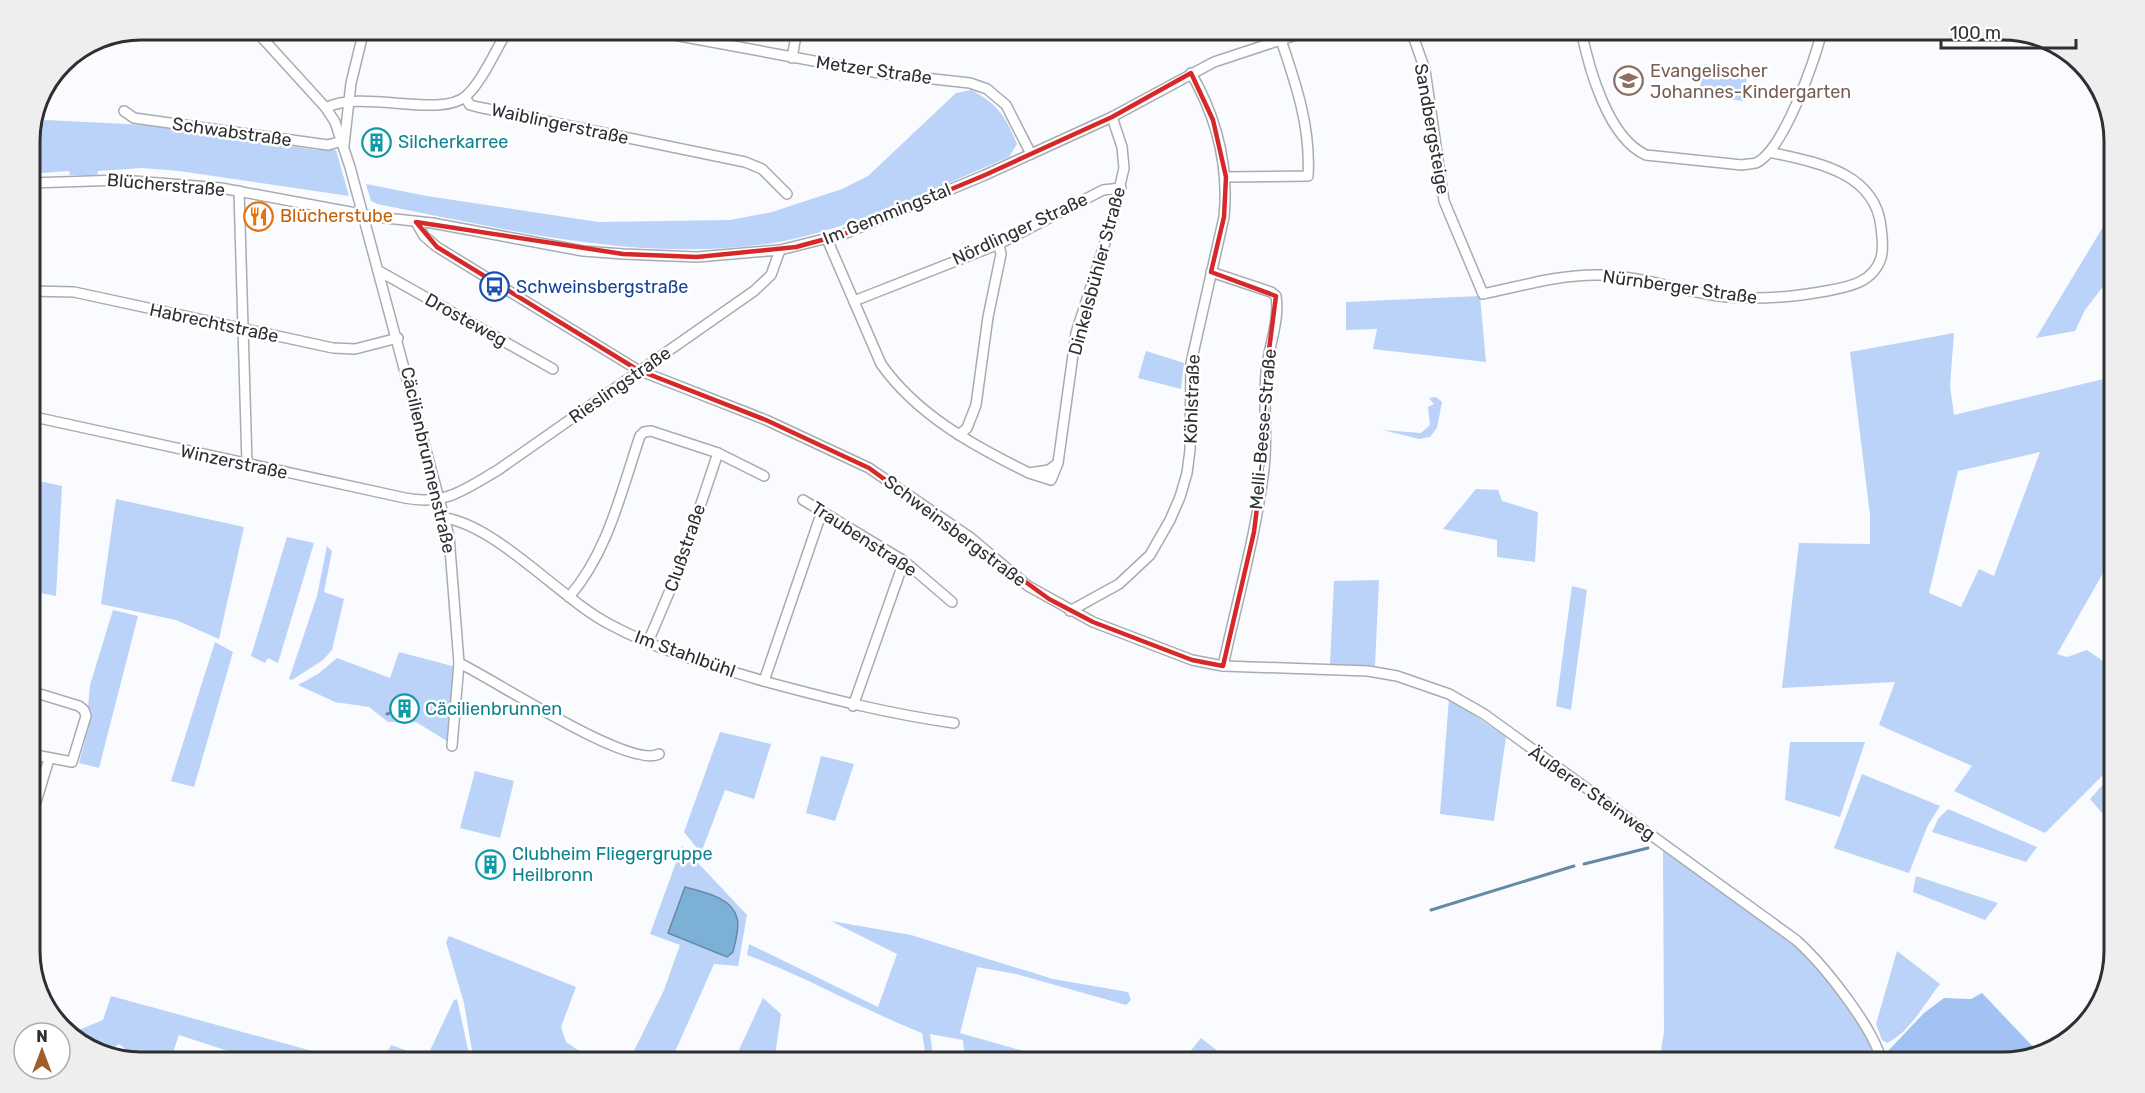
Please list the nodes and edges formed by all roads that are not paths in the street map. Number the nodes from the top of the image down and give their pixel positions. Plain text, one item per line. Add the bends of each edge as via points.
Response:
1 (264, 40) edge
2 (362, 40) edge
3 (502, 40) edge
4 (699, 40) edge
5 (795, 40) edge
6 (1278, 40) edge
7 (1281, 40) edge
8 (1414, 40) edge
9 (1584, 40) edge
10 (1819, 40) edge
11 (792, 58) junction
12 (1191, 73) junction
13 (465, 97) junction
14 (351, 101) junction
15 (326, 108) junction
16 (124, 111) dead end
17 (1112, 117) junction
18 (343, 144) junction
19 (1769, 152) junction
20 (1031, 154) junction
21 (1226, 177) junction
22 (41, 182) edge
23 (1120, 188) junction
24 (239, 191) junction
25 (787, 194) dead end
26 (363, 214) junction
27 (416, 222) junction
28 (827, 239) junction
29 (999, 244) junction
30 (780, 250) junction
31 (380, 272) junction
32 (1211, 272) junction
33 (41, 291) edge
34 (1483, 294) joint
35 (854, 301) junction
36 (244, 330) junction
37 (398, 338) junction
38 (553, 369) dead end
39 (638, 370) junction
40 (41, 418) edge
41 (959, 435) junction
42 (718, 453) junction
43 (248, 464) junction
44 (764, 476) dead end
45 (439, 499) junction
46 (803, 500) dead end
47 (827, 516) junction
48 (445, 518) junction
49 (904, 561) junction
50 (569, 597) junction
51 (952, 602) dead end
52 (1070, 611) junction
53 (648, 642) junction
54 (459, 663) junction
55 (1223, 666) junction
56 (764, 681) junction
57 (41, 694) edge
58 (853, 706) junction
59 (954, 723) dead end
60 (452, 746) dead end
61 (659, 754) dead end
62 (41, 757) edge
63 (49, 759) junction
64 (41, 786) edge
65 (1878, 1052) edge

1 - 15 street
2 - 14 street via 351,83
3 - 13 street
4 - 11 street, Metzer Straße
5 - 11 street
6 - 12 street, Im Gemmingstal
7 - 21 street via 1302,108 1309,148 1308,176
8 - 34 street, Sandbergsteige via 1425,70 1444,201
9 - 19 street via 1610,117 1624,140 1636,150 1646,155 1742,165 1755,163
10 - 19 street via 1796,106
11 - 20 street, Metzer Straße via 906,77 956,80 987,88 1006,105
12 - 17 street, Im Gemmingstal
12 - 21 street, Köhlstraße via 1213,120
13 - 14 street via 438,104
13 - 25 street, Waiblingerstraße via 477,107 745,162 762,169
14 - 15 street
14 - 18 street
15 - 18 street
16 - 18 street, Schwabstraße via 134,118
17 - 20 street, Im Gemmingstal
17 - 23 street, Dinkelsbühler Straße via 1122,147 1124,168
18 - 26 street, Cäcilienbrunnenstraße
19 - 34 street, Nürnberger Straße via 1839,172 1869,194 1878,210 1883,243 1877,269 1866,280 1845,288 1762,300 1603,275 1558,279
20 - 28 street, Im Gemmingstal
21 - 32 street, Köhlstraße via 1224,218
22 - 24 street, Blücherstraße via 121,180
23 - 29 street, Nördlinger Straße via 1103,190
23 - 41 street, Dinkelsbühler Straße via 1076,333 1058,463 1051,480 1029,473
24 - 26 street, Blücherstraße
24 - 36 street
26 - 27 street, Im Gemmingstal
26 - 31 street, Cäcilienbrunnenstraße
27 - 30 street, Im Gemmingstal via 583,251 697,257
27 - 39 street, Schweinsbergstraße via 437,247
28 - 30 street, Im Gemmingstal
28 - 35 street
29 - 35 street, Nördlinger Straße
29 - 41 street via 1001,254 976,405 967,428
30 - 39 street, Rieslingstraße via 775,268 764,284
31 - 37 street, Cäcilienbrunnenstraße
31 - 38 street, Drosteweg
32 - 52 street, Köhlstraße via 1191,363 1187,473 1170,520 1150,555 1119,584
32 - 55 street, Melli-Beese-Straße via 1271,292 1276,296 1278,309 1266,373 1264,468 1254,532
33 - 36 street, Habrechtstraße via 74,292
35 - 41 street via 891,378
36 - 37 street, Habrechtstraße via 340,349 363,348
36 - 43 street
37 - 45 street, Cäcilienbrunnenstraße
39 - 45 street, Rieslingstraße via 498,470 462,493
39 - 52 street, Schweinsbergstraße via 766,420 868,468 971,538 1028,586
40 - 43 street, Winzerstraße
42 - 44 street
42 - 50 street via 644,432 605,537 584,580
42 - 53 street, Clußstraße via 679,569
43 - 45 street, Winzerstraße via 420,501
45 - 48 street, Cäcilienbrunnenstraße
46 - 47 street, Traubenstraße
47 - 49 street, Traubenstraße
47 - 56 street via 819,520
48 - 50 street, Im Stahlbühl via 472,526
48 - 54 street, Cäcilienbrunnenstraße via 454,577
49 - 51 street, Traubenstraße
49 - 58 street
50 - 53 street, Im Stahlbühl via 606,622
52 - 55 street, Schweinsbergstraße via 1192,660
53 - 56 street, Im Stahlbühl via 698,662
54 - 60 street, Cäcilienbrunnenstraße
54 - 61 street via 550,716 641,755
55 - 65 street, Äußerer Steinweg via 1368,671 1397,676 1449,694 1484,714 1803,947 1870,1031
56 - 58 street, Im Stahlbühl
57 - 63 street via 85,712 85,724 72,762
58 - 59 street, Im Stahlbühl
62 - 63 street
63 - 64 street

